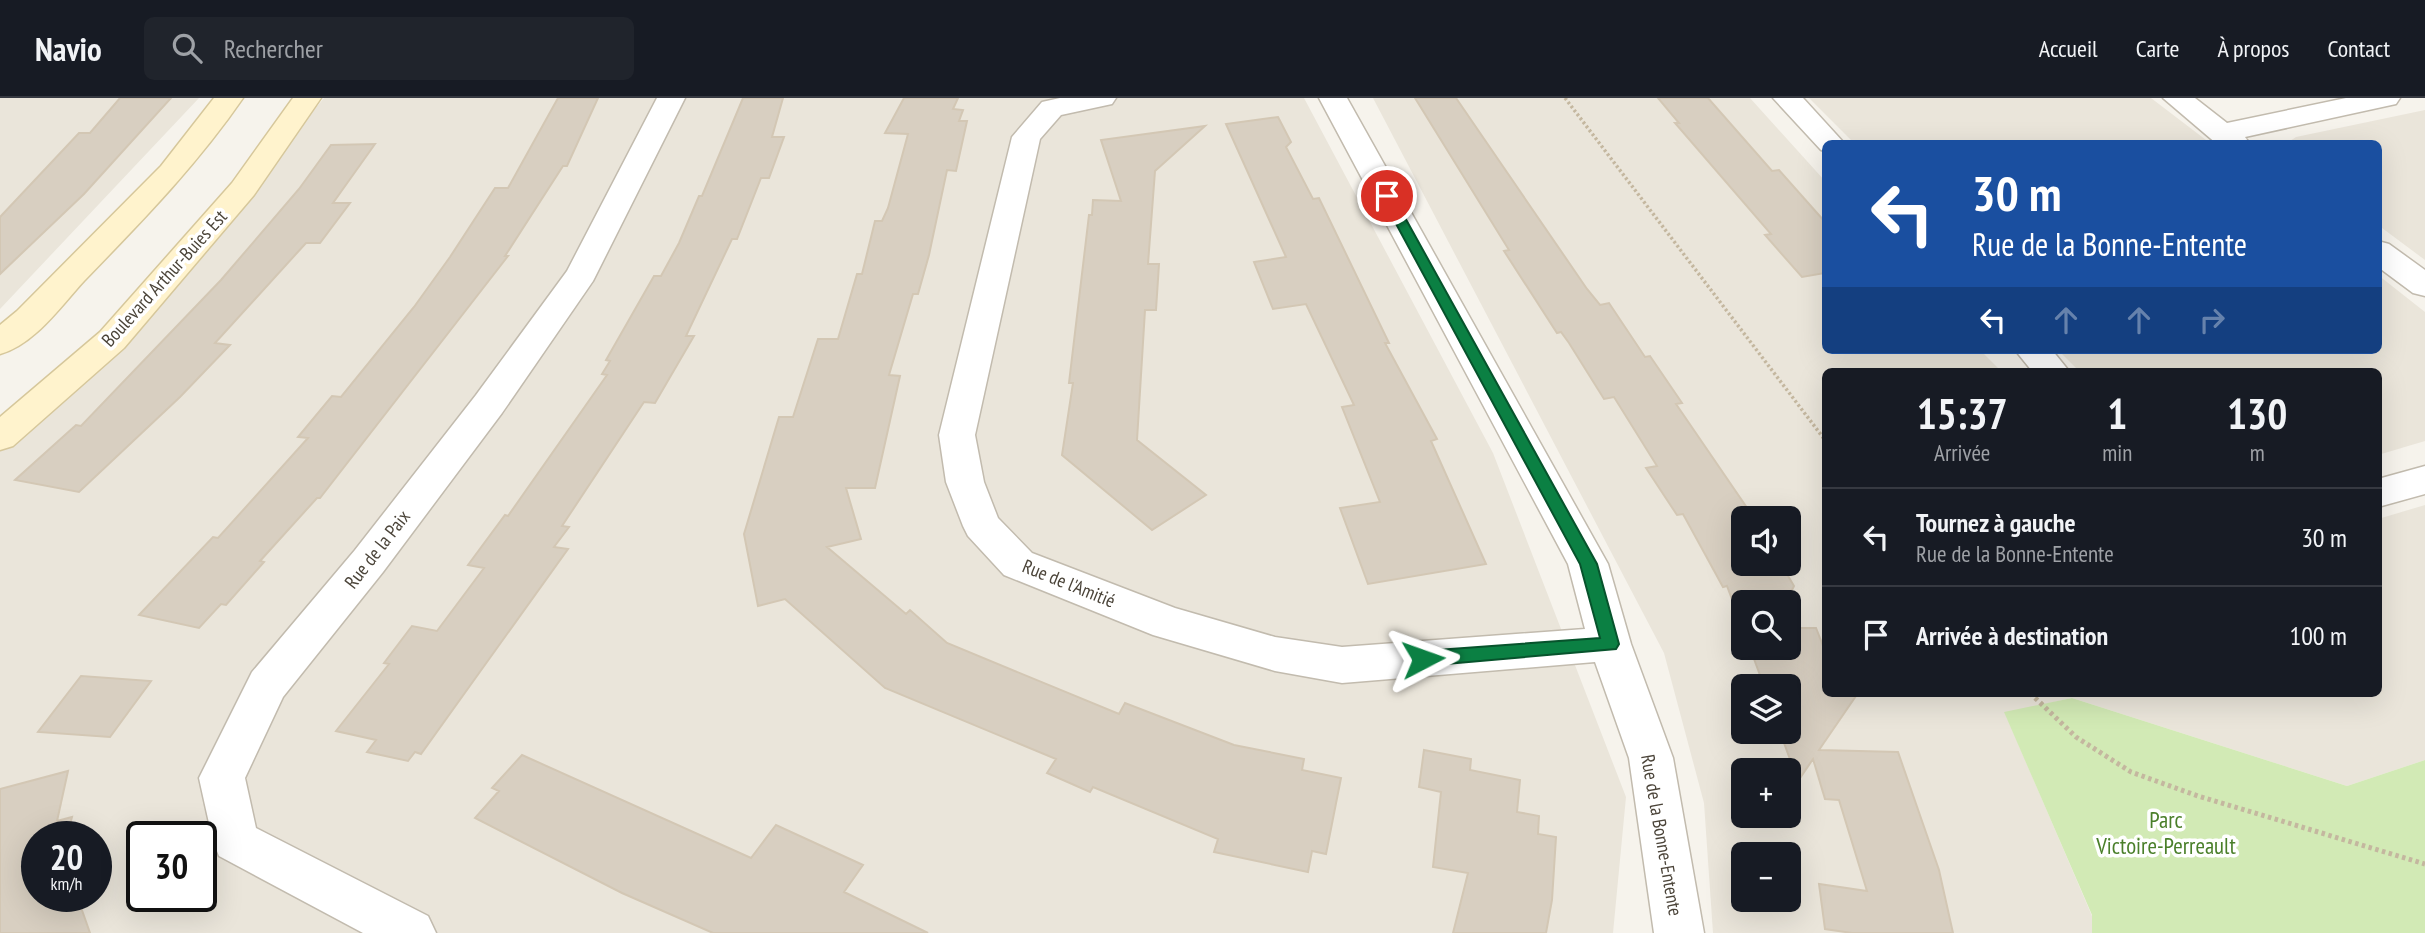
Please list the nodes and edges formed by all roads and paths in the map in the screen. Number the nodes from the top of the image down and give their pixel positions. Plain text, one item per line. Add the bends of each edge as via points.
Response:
1 (229, 98) edge
2 (307, 98) edge
3 (671, 98) edge
4 (1102, 98) edge
5 (1334, 98) edge
6 (1565, 98) edge
7 (1787, 98) edge
8 (2176, 98) edge
9 (2386, 98) edge
10 (2229, 138) edge
11 (1827, 140) edge
12 (2382, 254) edge
13 (2425, 286) edge
14 (0, 344) edge
15 (2036, 354) edge
16 (2049, 368) edge
17 (1822, 436) edge
18 (0, 437) edge
19 (2425, 480) edge
20 (2382, 492) edge
21 (1610, 644) junction
22 (2035, 697) edge
23 (2425, 864) edge
24 (411, 933) edge
25 (1679, 933) edge

1 - 14 street via 172,172
2 - 18 street, Boulevard Arthur-Buies Est via 243,189 112,340
3 - 24 street, Rue de la Paix via 582,274 377,551 267,685 222,778 236,841
4 - 21 street, Rue de l'Amitié via 1052,108 1026,137 957,435 965,482 982,526 1018,564 1168,623 1275,654 1342,665
5 - 21 street, Rue de la Bonne-Entente via 1588,564
6 - 17 path
7 - 11 street
8 - 10 street
9 - 10 street
12 - 13 street
15 - 16 street
19 - 20 street
21 - 25 street, Rue de la Bonne-Entente via 1651,758
22 - 23 path via 2076,737 2131,772

